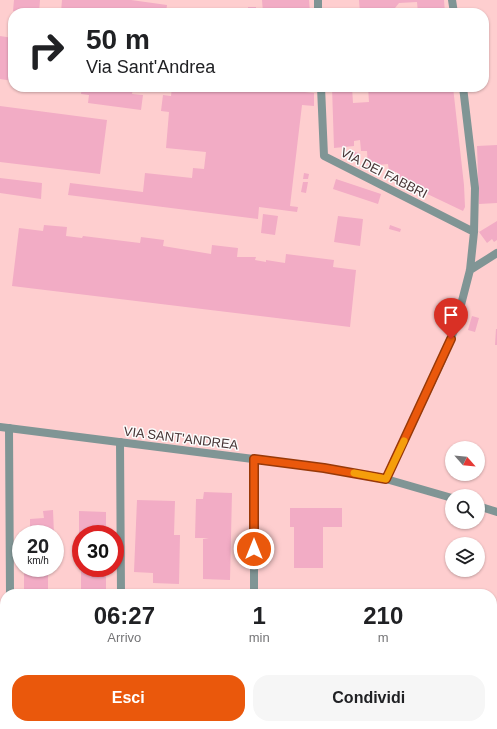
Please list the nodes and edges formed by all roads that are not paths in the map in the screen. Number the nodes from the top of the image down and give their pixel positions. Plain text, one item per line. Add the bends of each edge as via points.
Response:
1 (321, 92) edge
2 (464, 92) edge
3 (474, 232) junction
4 (497, 253) edge
5 (470, 270) junction
6 (0, 427) edge
7 (9, 428) junction
8 (120, 442) junction
9 (254, 459) junction
10 (386, 479) junction
11 (445, 496) edge
12 (485, 508) edge
13 (497, 512) edge
14 (10, 589) edge
15 (121, 589) edge
16 (254, 589) edge

1 - 3 street, VIA DEI FABBRI via 324,156
2 - 3 street via 475,188
3 - 5 street
4 - 5 street
5 - 10 street via 455,328
6 - 7 street, VIA SANT'ANDREA
7 - 8 street, VIA SANT'ANDREA
7 - 14 street
8 - 9 street, VIA SANT'ANDREA
8 - 15 street
9 - 10 street, VIA SANT'ANDREA
9 - 16 street
10 - 11 street, VIA SANT'ANDREA
12 - 13 street

